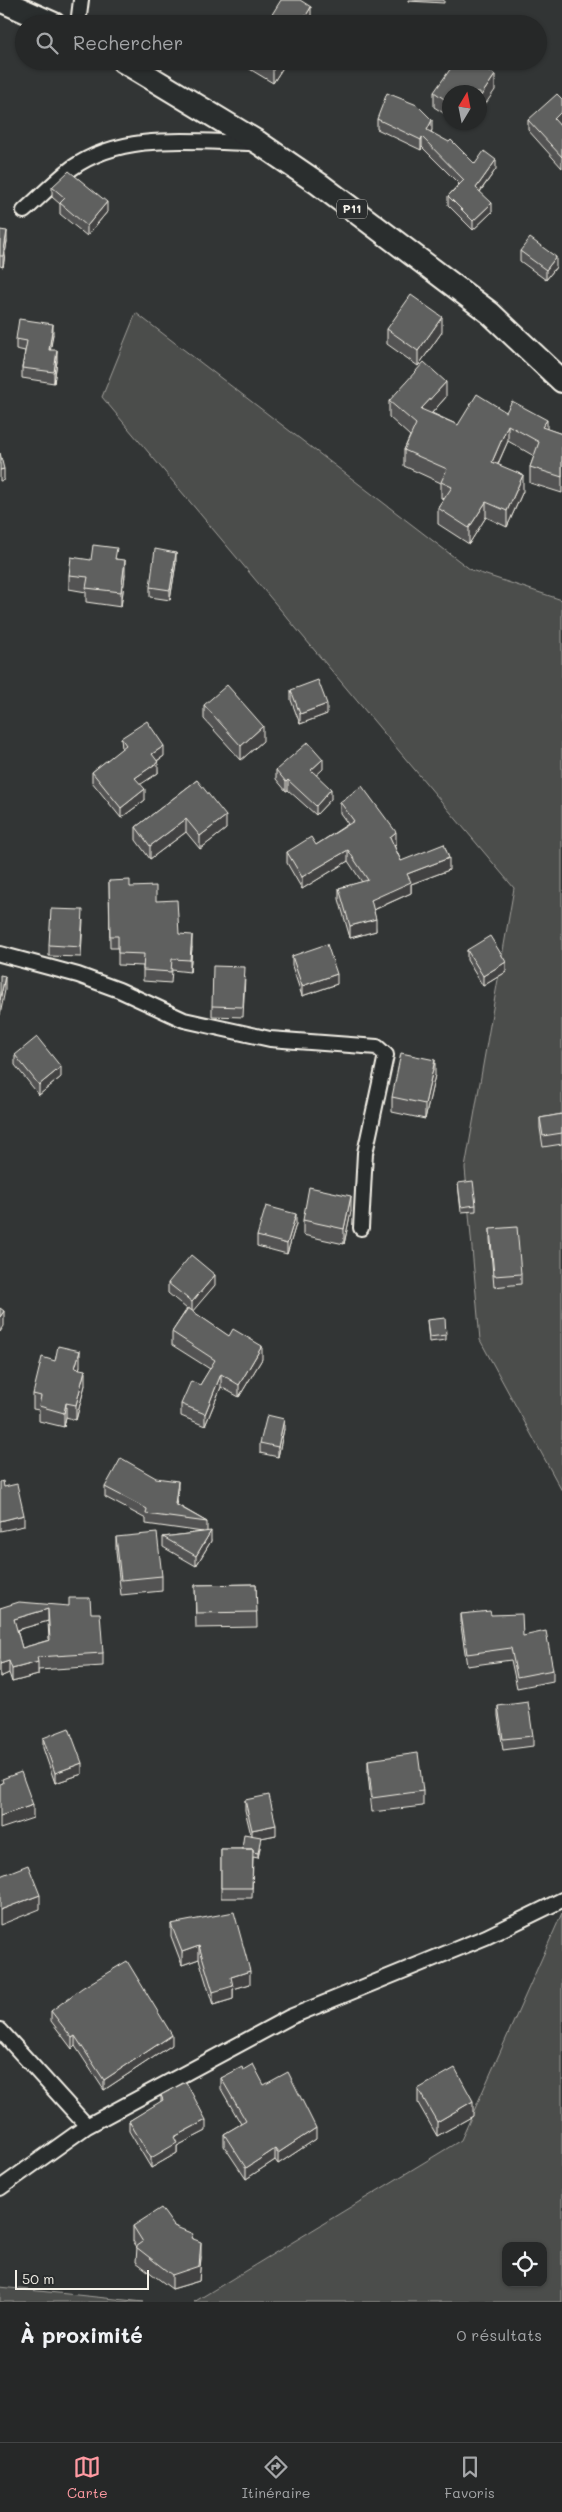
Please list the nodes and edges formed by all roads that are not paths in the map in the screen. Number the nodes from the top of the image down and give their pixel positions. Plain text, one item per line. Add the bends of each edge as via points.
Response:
1 (0, 0) edge
2 (81, 0) edge
3 (34, 15) edge
4 (79, 15) edge
5 (138, 70) edge
6 (260, 143) junction
7 (24, 212) dead end
8 (562, 380) edge
9 (0, 954) edge
10 (361, 1228) dead end
11 (562, 1900) edge
12 (0, 2030) edge
13 (87, 2126) junction
14 (0, 2188) edge

1 - 3 main road
2 - 4 street
5 - 6 main road, P11
6 - 7 street via 144,141 120,148 94,156 72,169
6 - 8 main road, P11 via 490,313
9 - 10 street via 78,975 184,1020 270,1038 377,1047 386,1055 366,1153
11 - 13 street via 486,1937 290,2017
12 - 13 street
13 - 14 street

